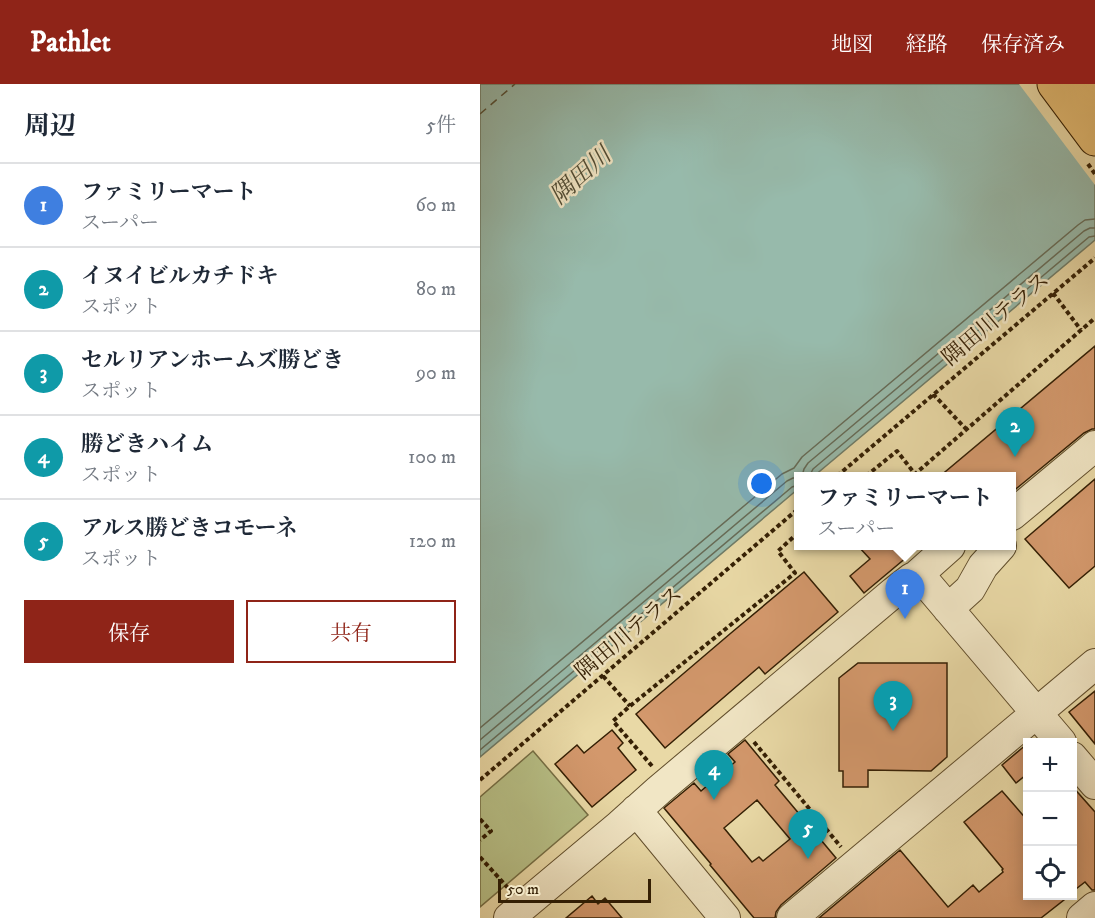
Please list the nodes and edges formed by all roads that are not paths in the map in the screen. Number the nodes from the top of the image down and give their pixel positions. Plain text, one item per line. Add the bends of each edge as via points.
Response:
1 (1054, 84) edge
2 (1085, 84) edge
3 (1095, 97) edge
4 (1095, 139) edge
5 (1095, 446) edge
6 (1016, 511) edge
7 (946, 550) edge
8 (997, 550) edge
9 (913, 579) junction
10 (948, 609) junction
11 (1095, 664) edge
12 (1036, 713) junction
13 (1058, 738) edge
14 (1077, 763) edge
15 (1095, 784) edge
16 (636, 810) junction
17 (511, 906) edge
18 (1095, 907) edge
19 (725, 918) edge
20 (792, 918) edge
21 (1082, 918) edge

1 - 4 main road
2 - 3 main road
5 - 6 street
7 - 9 street
8 - 10 street via 970,589
9 - 10 street via 928,585
9 - 16 street
10 - 12 street
11 - 12 street
12 - 13 street
12 - 20 street
14 - 15 street
16 - 17 street
16 - 19 street
18 - 21 street

